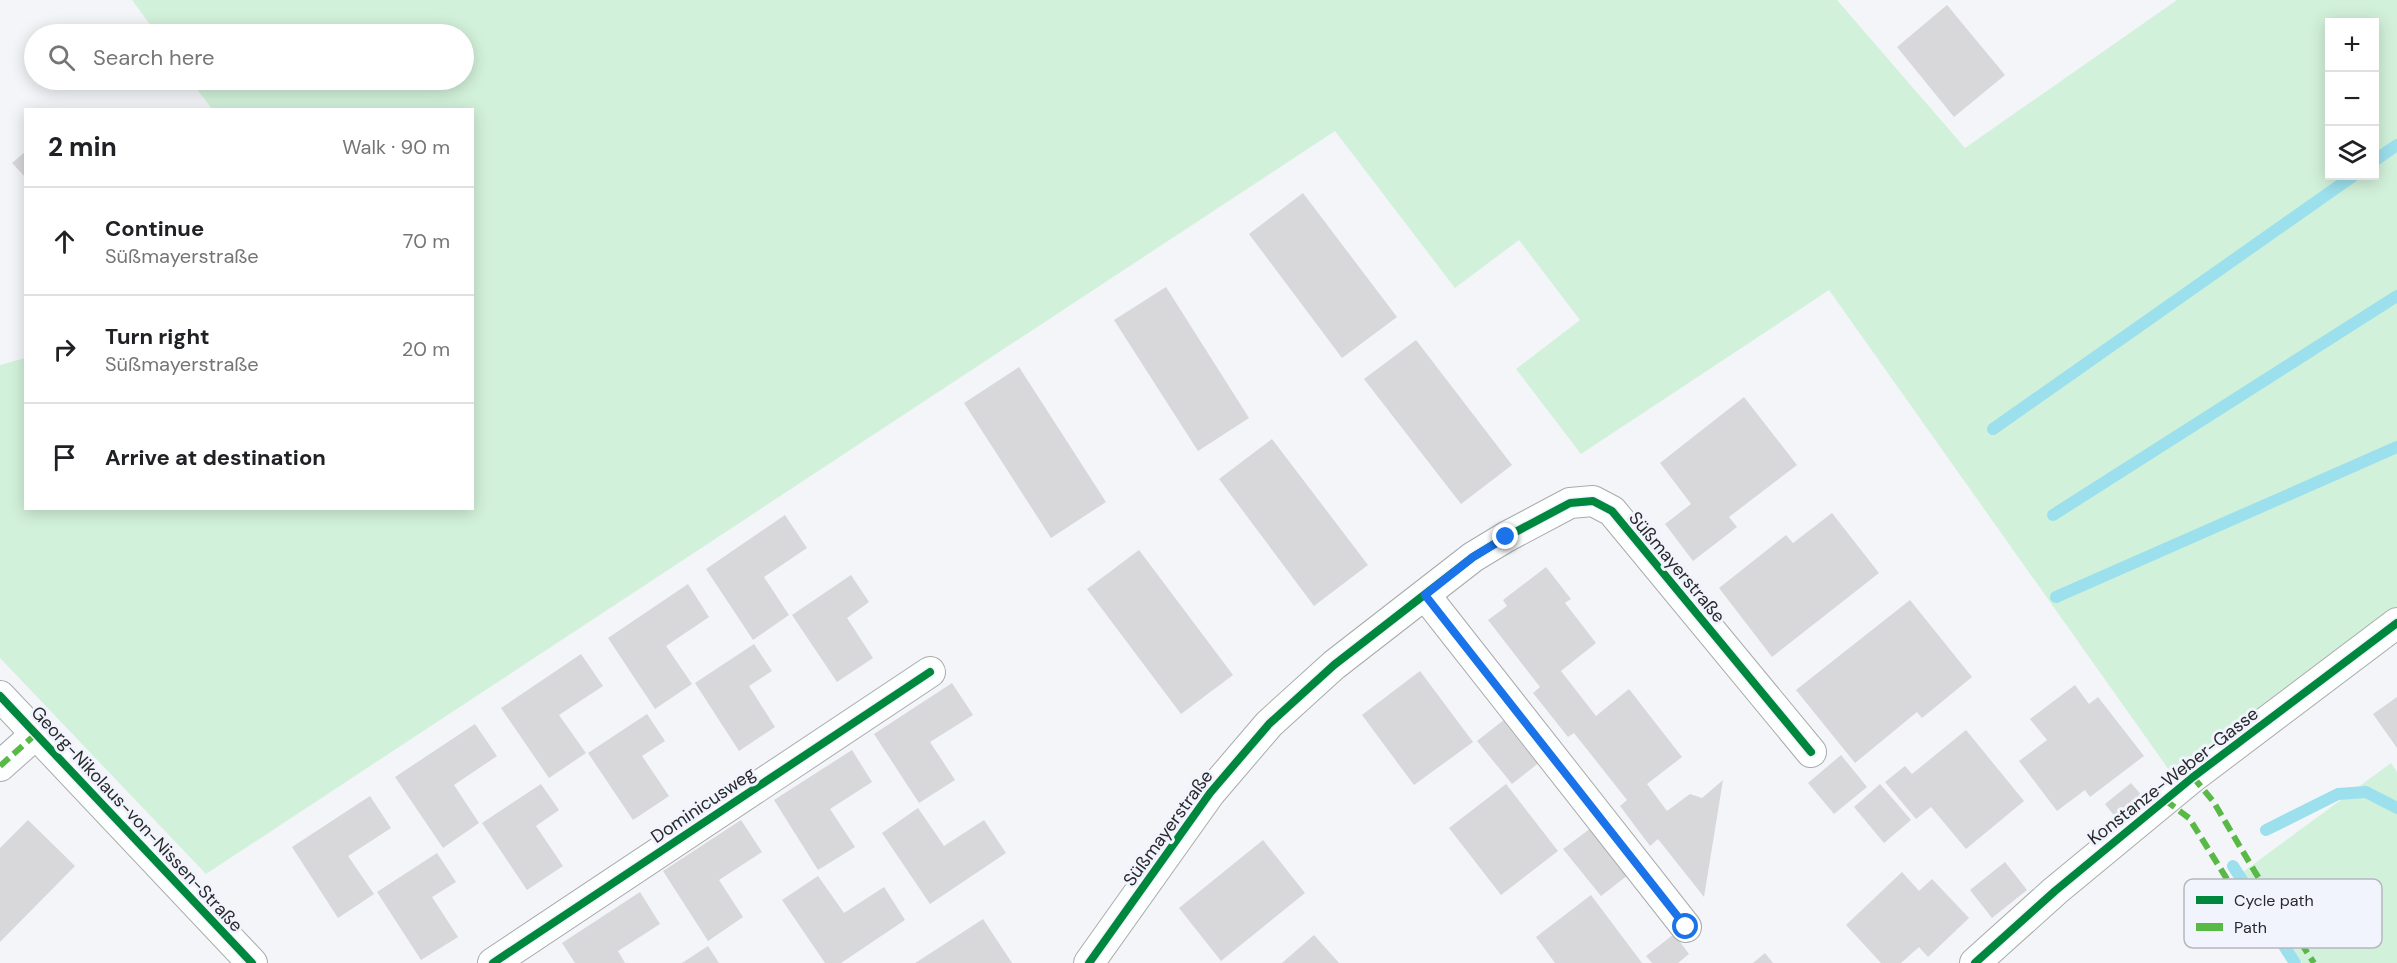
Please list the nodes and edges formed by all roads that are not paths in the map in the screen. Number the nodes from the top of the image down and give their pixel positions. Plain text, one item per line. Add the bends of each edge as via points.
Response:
1 (1425, 595) junction
2 (2397, 623) edge
3 (930, 672) dead end
4 (0, 696) edge
5 (36, 734) junction
6 (1811, 752) dead end
7 (0, 766) edge
8 (1686, 927) dead end
9 (252, 963) edge
10 (493, 963) edge
11 (1089, 963) edge
12 (1975, 963) edge

1 - 6 street, Süßmayerstraße via 1506,537 1570,502 1593,501 1612,511
1 - 8 street
1 - 11 street, Süßmayerstraße via 1334,665 1269,724 1210,793
2 - 12 street, Konstanze-Weber-Gasse via 2193,777
3 - 10 street, Dominicusweg
4 - 5 street, Georg-Nikolaus-von-Nissen-Straße
5 - 7 street
5 - 9 street, Georg-Nikolaus-von-Nissen-Straße

